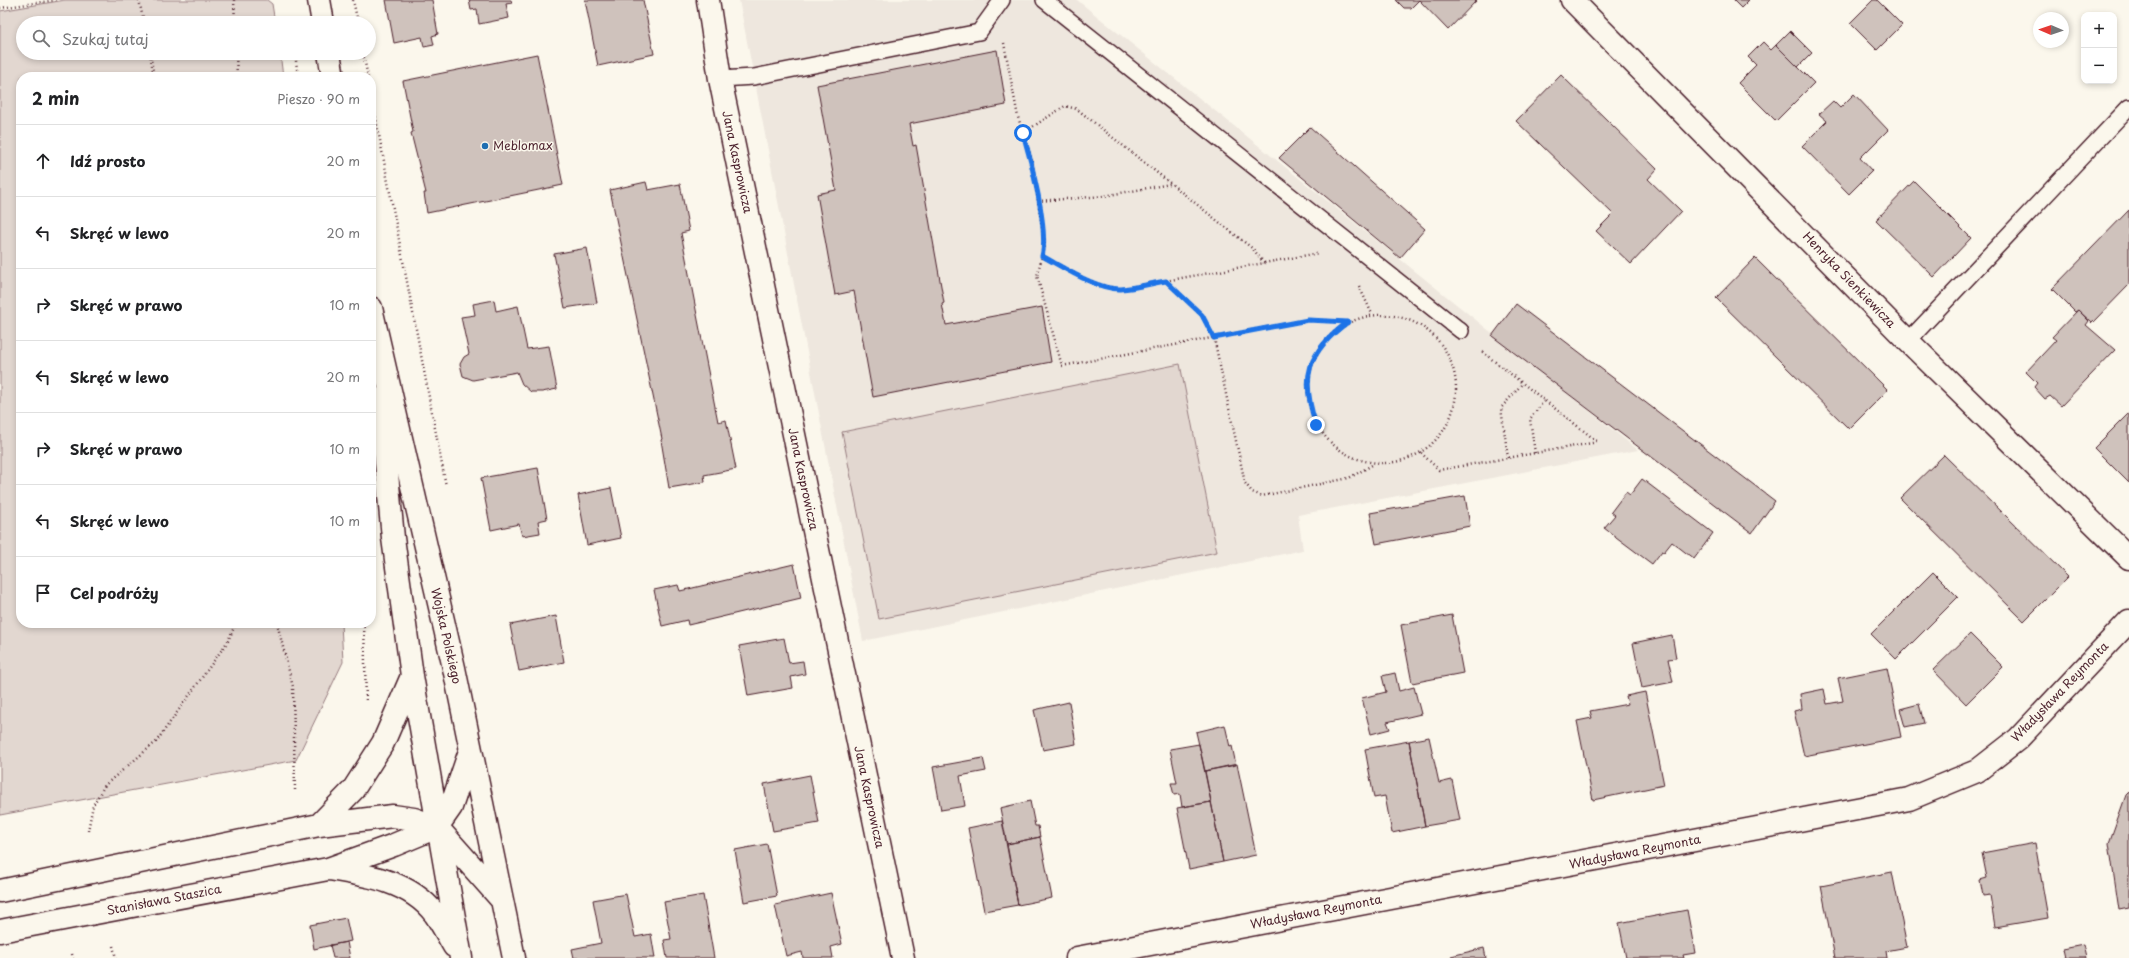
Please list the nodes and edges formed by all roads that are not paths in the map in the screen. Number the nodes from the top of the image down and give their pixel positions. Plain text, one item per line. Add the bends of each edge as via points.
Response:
1 (319, 0) edge
2 (708, 0) edge
3 (1002, 0) edge
4 (1044, 0) edge
5 (1572, 0) edge
6 (322, 16) edge
7 (330, 60) edge
8 (332, 72) edge
9 (720, 79) junction
10 (2129, 107) edge
11 (376, 329) edge
12 (1461, 331) dead end
13 (1908, 341) junction
14 (376, 355) edge
15 (2129, 558) edge
16 (2129, 620) edge
17 (412, 676) junction
18 (470, 749) junction
19 (319, 825) junction
20 (437, 827) junction
21 (328, 868) junction
22 (0, 891) edge
23 (502, 900) junction
24 (0, 931) edge
25 (461, 958) edge
26 (514, 958) edge
27 (903, 958) edge
28 (1077, 958) edge

1 - 6 street
2 - 9 street, Jana Kasprowicza
3 - 9 lane via 979,32 754,77
4 - 12 lane
5 - 13 street, Henryka Sienkiewicza
7 - 8 street
9 - 27 street, Jana Kasprowicza
10 - 13 lane
11 - 18 street, Wojska Polskiego via 454,668
13 - 15 street, Henryka Sienkiewicza
14 - 17 street, Wojska Polskiego via 393,538
16 - 28 street, Władysława Reymonta via 2018,739 1977,771 1909,799
17 - 19 street via 383,743 353,790
17 - 20 street, Wojska Polskiego
18 - 20 street via 452,807
18 - 23 street, Wojska Polskiego
19 - 20 street via 393,816 414,819
19 - 22 street
20 - 21 street
20 - 23 street
20 - 25 street, Wojska Polskiego
21 - 24 street, Stanisława Staszica
21 - 25 street via 394,882 434,913
23 - 26 street, Wojska Polskiego

